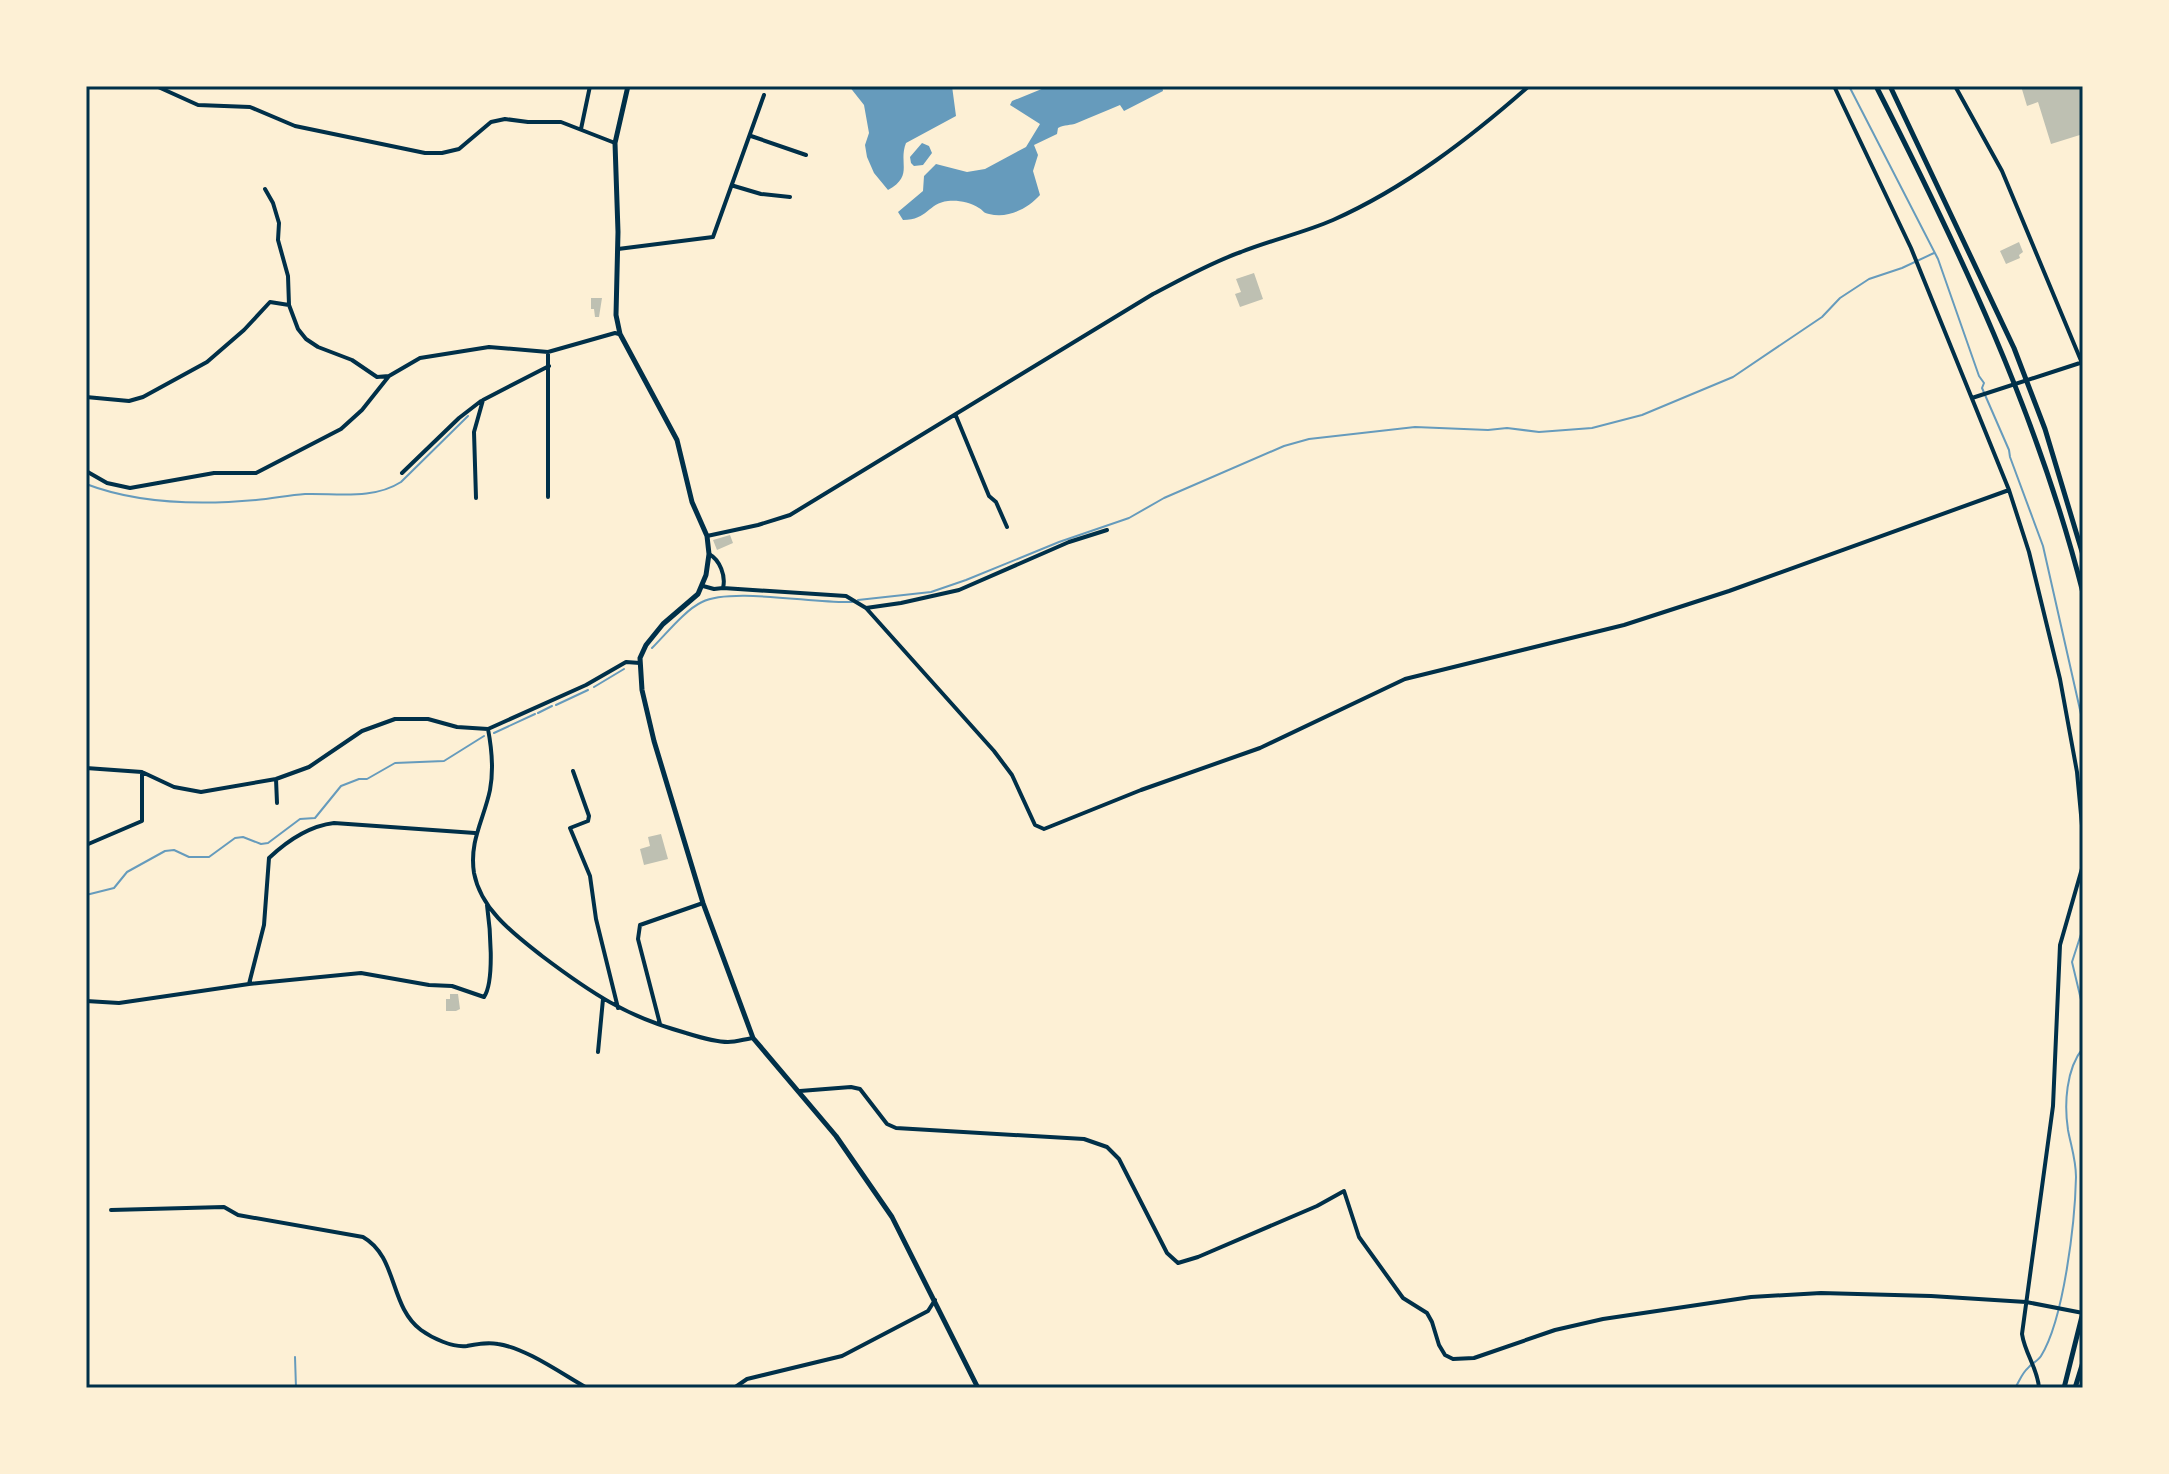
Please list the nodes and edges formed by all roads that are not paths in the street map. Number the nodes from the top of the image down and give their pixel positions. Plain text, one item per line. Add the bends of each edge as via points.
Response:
1 (156, 86) edge
2 (590, 86) edge
3 (628, 86) edge
4 (1529, 86) edge
5 (1834, 86) edge
6 (1876, 86) edge
7 (1890, 86) edge
8 (1955, 86) edge
9 (764, 95) dead end
10 (581, 129) junction
11 (751, 136) junction
12 (615, 143) junction
13 (806, 155) dead end
14 (734, 186) junction
15 (265, 189) dead end
16 (790, 197) dead end
17 (618, 249) junction
18 (289, 305) junction
19 (618, 334) junction
20 (548, 352) junction
21 (2083, 362) edge
22 (549, 366) junction
23 (389, 376) junction
24 (2027, 380) junction
25 (2014, 383) junction
26 (86, 397) edge
27 (1974, 397) junction
28 (483, 400) junction
29 (956, 416) junction
30 (86, 471) edge
31 (402, 473) dead end
32 (2009, 490) junction
33 (548, 497) dead end
34 (476, 498) dead end
35 (1007, 527) dead end
36 (1107, 530) dead end
37 (707, 536) junction
38 (709, 554) junction
39 (2083, 555) edge
40 (703, 586) junction
41 (723, 588) junction
42 (2083, 593) edge
43 (866, 608) junction
44 (640, 663) junction
45 (488, 729) junction
46 (86, 768) edge
47 (573, 771) dead end
48 (142, 772) junction
49 (276, 779) junction
50 (277, 803) dead end
51 (475, 833) junction
52 (2083, 836) edge
53 (86, 845) edge
54 (2083, 865) edge
55 (703, 903) junction
56 (487, 905) junction
57 (249, 984) junction
58 (603, 999) junction
59 (86, 1001) edge
60 (618, 1008) junction
61 (660, 1026) junction
62 (753, 1038) junction
63 (598, 1052) dead end
64 (800, 1091) junction
65 (111, 1210) dead end
66 (935, 1300) junction
67 (2026, 1302) junction
68 (2083, 1313) edge
69 (2083, 1362) edge
70 (587, 1388) edge
71 (734, 1388) edge
72 (978, 1388) edge
73 (2039, 1388) edge
74 (2064, 1388) edge
75 (2075, 1388) edge

1 - 10 street via 198,105 241,105 295,126 425,153 459,149 491,122 505,119 561,122
2 - 10 street
3 - 12 street
4 - 29 street via 1479,130 1372,200 1189,275
5 - 27 street via 1915,256
6 - 25 street via 1950,233
7 - 24 street
8 - 21 street via 2002,171
9 - 11 street
10 - 12 street
11 - 13 street
11 - 14 street
12 - 17 street
14 - 16 street
14 - 17 street via 713,237
15 - 18 street via 279,223
17 - 19 street
18 - 23 street via 306,339 377,377
18 - 26 street via 270,302 207,362 143,397
19 - 20 street
19 - 37 street via 677,440 692,502
20 - 22 street
20 - 23 street via 467,349 420,358
21 - 24 street
22 - 28 street
22 - 33 street
23 - 30 street via 341,429 256,473 214,473 130,488
24 - 25 street
24 - 39 street
25 - 27 street
25 - 42 street via 2052,485
27 - 32 street
28 - 31 street
28 - 34 street via 474,432
29 - 35 street
29 - 37 street via 790,515
32 - 43 street via 1624,625 1405,679 1260,748 1044,829 1035,825 1012,775 994,751
32 - 52 street via 2060,679
36 - 43 street via 959,590
37 - 38 street
38 - 40 street
38 - 41 street via 724,575
40 - 41 street
40 - 44 street via 654,635
41 - 43 street via 851,598
44 - 45 street via 626,662
44 - 55 street via 654,741
45 - 49 street via 395,719 362,731 309,767
45 - 51 street via 493,770
46 - 48 street
47 - 60 street via 589,816 570,828 590,876
48 - 49 street via 201,792
48 - 53 street via 142,821
49 - 50 street
51 - 56 street via 474,871
51 - 57 street via 334,823 293,839 269,858 264,925
54 - 67 street via 2060,945 2053,1106
55 - 61 street via 640,925 638,939
55 - 62 street
56 - 57 street via 491,978 484,997 452,986 361,973
56 - 58 street via 512,933
57 - 59 street via 119,1003
58 - 60 street
58 - 63 street
60 - 61 street
61 - 62 street via 728,1042
62 - 64 street
64 - 66 street via 892,1217
64 - 67 street via 860,1089 896,1128 1076,1139 1107,1147 1178,1263 1344,1191 1359,1237 1403,1298 1427,1313 1445,1355 1462,1360 1603,1319 1751,1297 1871,1293
65 - 70 street via 224,1207 238,1215 363,1237 385,1259 406,1315 421,1330 446,1343 499,1344 518,1350
66 - 71 street via 928,1311 842,1356 747,1379
66 - 72 street
67 - 68 street
67 - 73 street via 2022,1334
68 - 74 street
69 - 75 street

